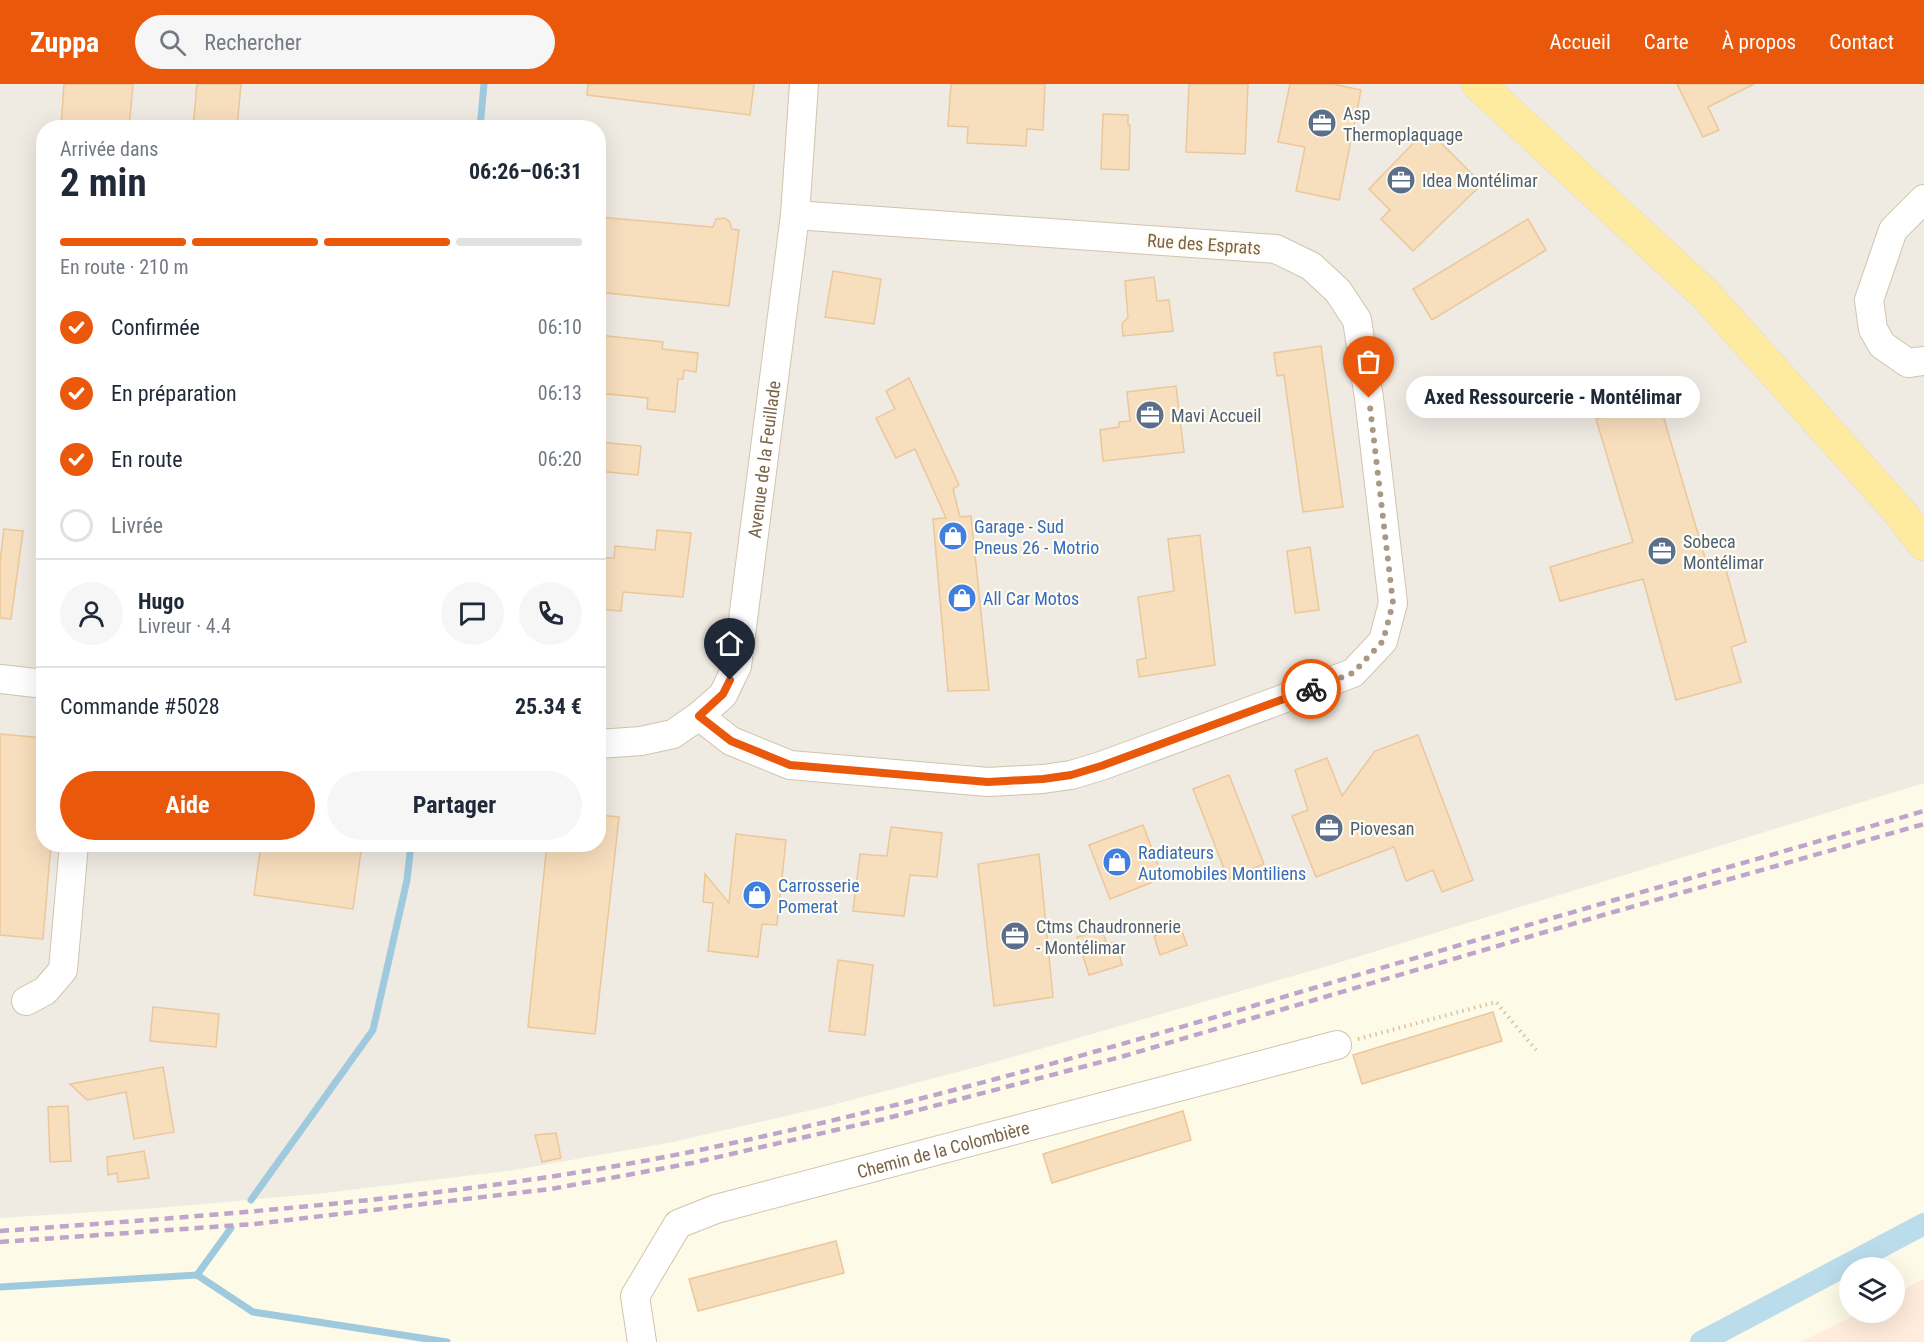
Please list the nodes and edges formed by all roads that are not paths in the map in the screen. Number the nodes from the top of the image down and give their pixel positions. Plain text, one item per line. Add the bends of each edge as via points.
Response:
1 (804, 84) edge
2 (1478, 84) edge
3 (1924, 199) edge
4 (795, 215) junction
5 (1924, 361) edge
6 (1924, 544) edge
7 (0, 679) edge
8 (36, 683) edge
9 (699, 716) junction
10 (606, 743) edge
11 (73, 852) edge
12 (26, 1001) dead end
13 (1337, 1045) road end
14 (642, 1342) edge

1 - 4 street, Avenue de la Feuillade
2 - 6 main road via 1705,294
3 - 5 street via 1893,230 1869,300 1873,329 1882,345 1908,363
4 - 9 street, Avenue de la Feuillade via 736,666 723,694
4 - 9 street, Rue des Esprats via 1276,249 1311,266 1338,291 1357,320 1393,603 1383,641 1353,673 1071,775 988,782 790,765 731,741
7 - 8 street
9 - 10 street, Avenue de la Feuillade via 672,734
11 - 12 street via 63,970 45,991
13 - 14 street, Chemin de la Colombière via 716,1209 678,1224 635,1296

